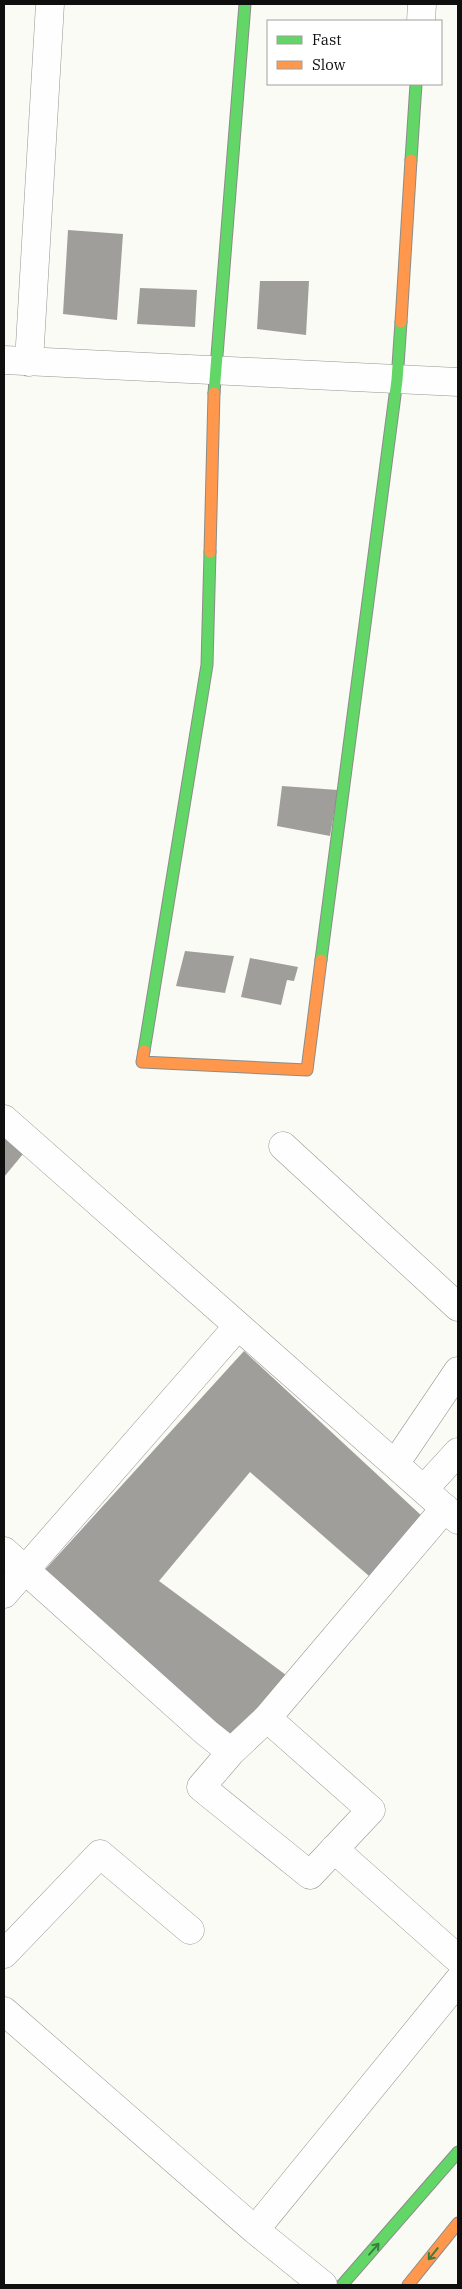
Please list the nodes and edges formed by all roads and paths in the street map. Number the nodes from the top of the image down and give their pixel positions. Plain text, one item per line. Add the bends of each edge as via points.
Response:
1 (50, 4) edge
2 (245, 4) edge
3 (422, 4) edge
4 (421, 20) edge
5 (416, 85) edge
6 (16, 361) edge
7 (215, 370) junction
8 (397, 380) junction
9 (458, 382) edge
10 (4, 1119) edge
11 (282, 1146) dead end
12 (458, 1307) edge
13 (238, 1326) junction
14 (458, 1370) edge
15 (458, 1452) edge
16 (395, 1464) junction
17 (424, 1489) junction
18 (451, 1514) edge
19 (4, 1550) edge
20 (25, 1570) junction
21 (4, 1594) edge
22 (267, 1718) junction
23 (231, 1752) junction
24 (334, 1849) junction
25 (190, 1930) dead end
26 (4, 1954) edge
27 (458, 1959) edge
28 (458, 1981) edge
29 (4, 2011) edge
30 (458, 2152) edge
31 (458, 2223) edge
32 (255, 2230) junction
33 (323, 2285) edge
34 (342, 2285) edge
35 (408, 2285) edge

1 - 6 street
2 - 7 street
3 - 4 street
5 - 8 street
6 - 7 street
7 - 8 street
7 - 8 street via 207,665 142,1062 306,1070
8 - 9 street
10 - 13 street
11 - 12 street
13 - 16 street
13 - 20 street
14 - 16 street
15 - 17 street
16 - 17 street
17 - 18 street
18 - 22 street
19 - 20 street
20 - 21 street
20 - 23 street
22 - 23 street
22 - 24 street via 371,1810
23 - 24 street via 201,1787 310,1875
24 - 27 street
25 - 26 street via 100,1854
28 - 32 street
29 - 32 street
34 -> 30 street
31 -> 35 street
32 - 33 street

